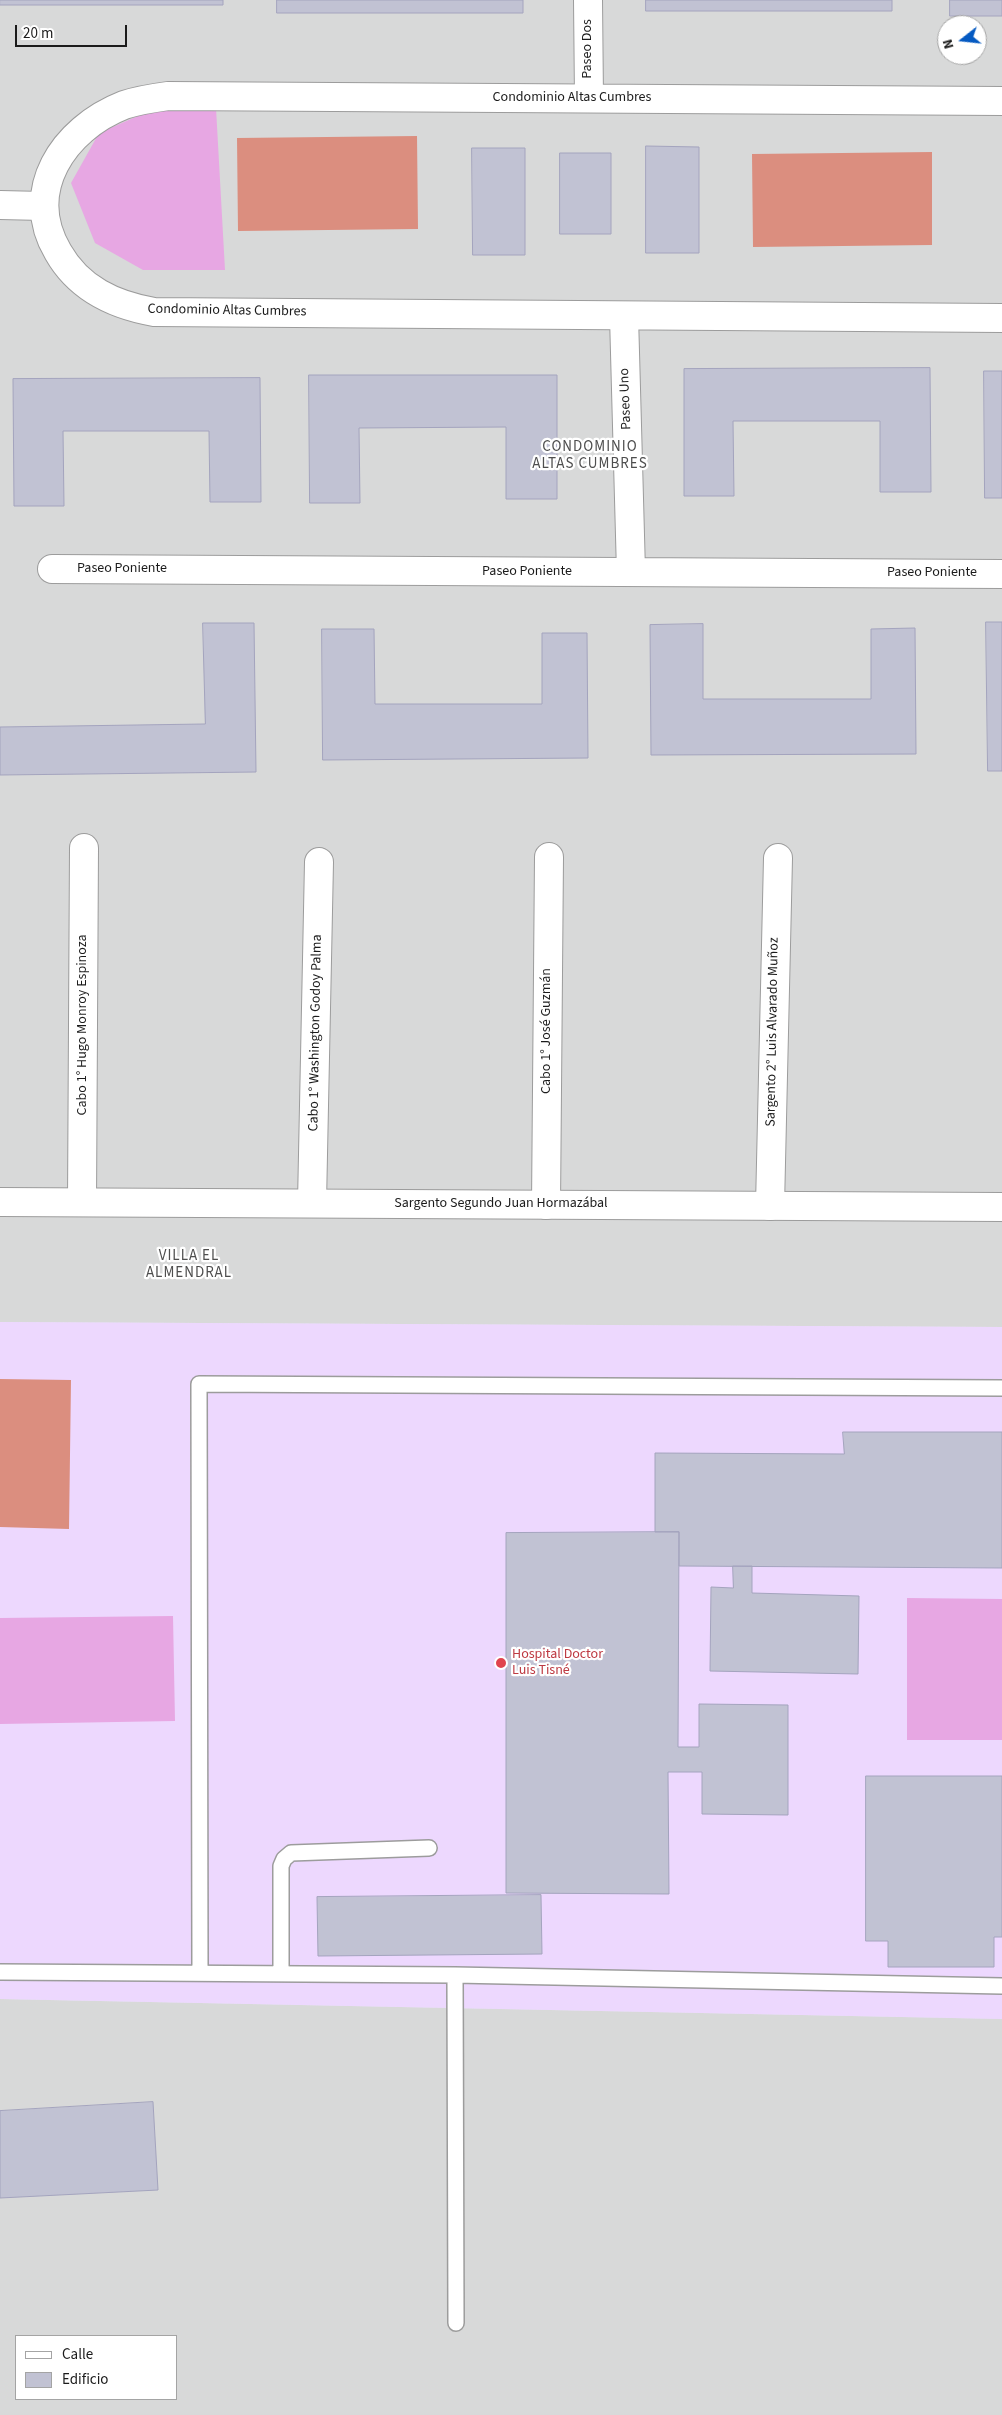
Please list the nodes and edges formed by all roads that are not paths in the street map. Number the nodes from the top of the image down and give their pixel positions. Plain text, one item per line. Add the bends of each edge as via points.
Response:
1 (588, 0) edge
2 (588, 98) junction
3 (1002, 101) edge
4 (0, 205) edge
5 (43, 206) junction
6 (624, 316) junction
7 (1002, 318) edge
8 (52, 569) dead end
9 (631, 572) junction
10 (1002, 574) edge
11 (84, 848) dead end
12 (549, 857) dead end
13 (778, 858) dead end
14 (319, 862) dead end
15 (0, 1202) edge
16 (82, 1202) junction
17 (312, 1203) junction
18 (546, 1205) junction
19 (770, 1206) junction
20 (1002, 1207) edge
21 (1002, 1388) edge
22 (429, 1848) dead end
23 (0, 1972) edge
24 (200, 1972) junction
25 (281, 1973) junction
26 (455, 1975) junction
27 (1002, 1986) edge
28 (456, 2323) dead end

1 - 2 street, Paseo Dos
2 - 3 street, Condominio Altas Cumbres
2 - 5 street, Condominio Altas Cumbres via 168,96 145,99 103,116 72,141 52,169 45,187
4 - 5 street
5 - 6 street, Condominio Altas Cumbres via 46,226 54,245 77,277 112,301 154,312
6 - 7 street, Condominio Altas Cumbres
6 - 9 street, Paseo Uno
8 - 9 street, Paseo Poniente
9 - 10 street, Paseo Poniente
11 - 16 street, Cabo 1° Hugo Monroy Espinoza
12 - 18 street, Cabo 1° José Guzmán
13 - 19 street, Sargento 2° Luis Alvarado Muñoz
14 - 17 street, Cabo 1° Washington Godoy Palma
15 - 16 street, Sargento Segundo Juan Hormazábal
16 - 17 street, Sargento Segundo Juan Hormazábal
17 - 18 street, Sargento Segundo Juan Hormazábal
18 - 19 street, Sargento Segundo Juan Hormazábal
19 - 20 street, Sargento Segundo Juan Hormazábal
21 - 24 lane via 199,1384
22 - 25 lane via 290,1853 281,1866
23 - 24 lane
24 - 25 lane
25 - 26 lane
26 - 27 lane
26 - 28 lane

